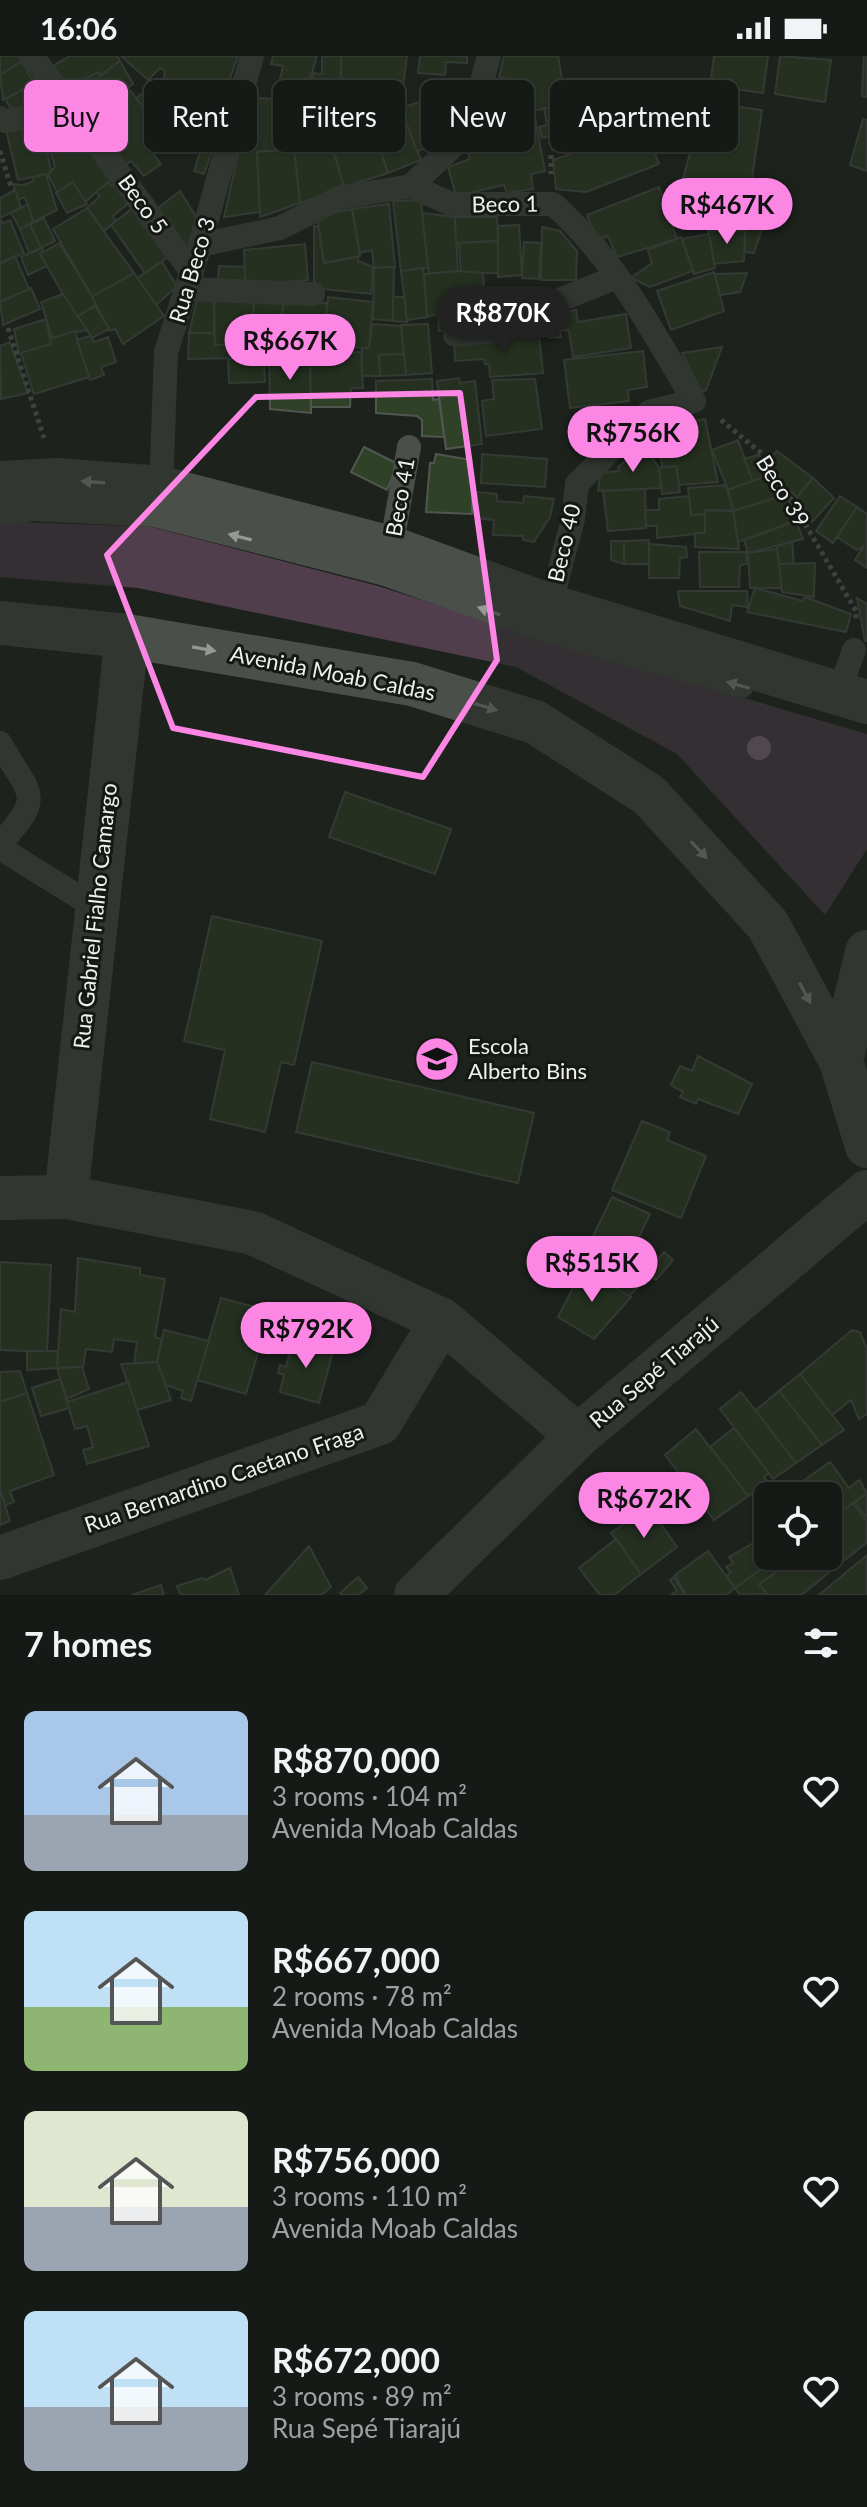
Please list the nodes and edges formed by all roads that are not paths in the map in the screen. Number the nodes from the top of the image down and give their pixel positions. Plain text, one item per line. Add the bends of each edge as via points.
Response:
1 (32, 56) edge
2 (252, 56) edge
3 (489, 56) edge
4 (50, 80) edge
5 (0, 118) edge
6 (24, 118) edge
7 (101, 152) edge
8 (411, 186) junction
9 (200, 245) junction
10 (617, 277) junction
11 (189, 280) junction
12 (313, 294) dead end
13 (455, 335) dead end
14 (409, 447) dead end
15 (0, 483) edge
16 (161, 488) junction
17 (0, 514) edge
18 (391, 548) junction
19 (0, 605) edge
20 (550, 606) junction
21 (0, 623) edge
22 (127, 636) junction
23 (854, 650) road end
24 (857, 706) edge
25 (0, 743) edge
26 (0, 846) edge
27 (95, 907) junction
28 (867, 952) edge
29 (841, 1061) junction
30 (867, 1146) edge
31 (867, 1192) edge
32 (66, 1197) junction
33 (0, 1198) edge
34 (442, 1320) junction
35 (578, 1436) junction
36 (0, 1558) edge
37 (416, 1595) edge

1 - 4 lane, Beco 5
2 - 9 lane, Rua Beco 3
3 - 8 lane via 468,132
5 - 6 lane
7 - 11 lane, Beco 5
8 - 9 lane via 339,198 280,228
8 - 10 lane, Beco 1 via 451,204 553,204 577,225
9 - 11 lane, Rua Beco 3
10 - 13 lane via 557,301 507,330
10 - 20 lane, Beco 40 via 694,401 649,412 577,484
11 - 12 lane
11 - 16 lane, Rua Beco 3 via 166,352
14 - 18 lane, Beco 41
16 -> 15 street via 58,480
16 - 18 street
24 -> 17 lane via 543,630 382,573 155,515 34,509
18 - 20 street
19 - 22 lane
20 - 24 street
21 - 22 street, Avenida Moab Caldas
22 - 27 street, Rua Gabriel Fialho Camargo
22 -> 29 street, Avenida Moab Caldas via 412,684 535,722 649,795 768,925
23 - 24 lane
25 - 26 lane via 31,798 29,812
26 - 27 lane
27 - 32 street, Rua Gabriel Fialho Camargo
28 - 29 street
29 - 30 street, Avenida Moab Caldas
31 - 35 street, Rua Sepé Tiarajú
32 - 33 street
32 - 34 street via 253,1233
34 - 35 street
34 - 36 street, Rua Bernardino Caetano Fraga via 380,1423
35 - 37 street, Rua Sepé Tiarajú

